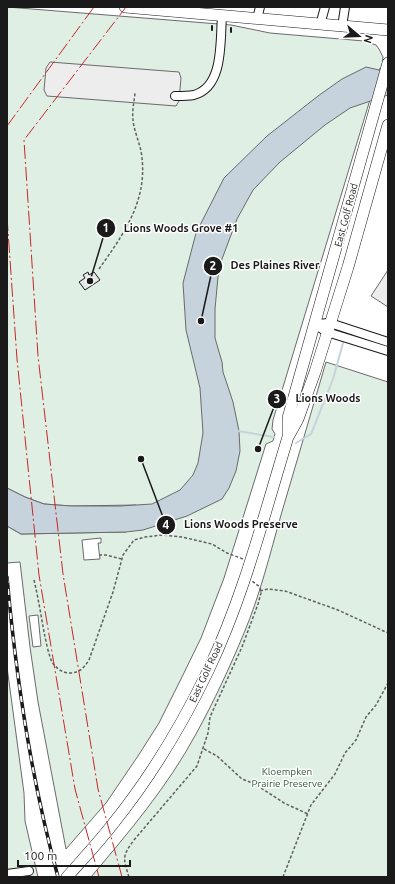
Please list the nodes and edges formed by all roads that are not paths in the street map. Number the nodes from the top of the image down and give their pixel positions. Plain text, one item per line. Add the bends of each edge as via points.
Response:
1 (125, 7) edge
2 (260, 7) edge
3 (325, 7) edge
4 (345, 7) edge
5 (157, 8) edge
6 (181, 10) edge
7 (207, 11) edge
8 (222, 16) junction
9 (257, 19) junction
10 (320, 25) junction
11 (342, 27) junction
12 (388, 30) edge
13 (388, 65) edge
14 (175, 96) dead end
15 (387, 128) edge
16 (314, 324) junction
17 (328, 328) junction
18 (388, 342) edge
19 (388, 351) edge
20 (288, 436) junction
21 (29, 871) dead end
22 (7, 874) edge
23 (67, 877) edge

1 - 5 main road
2 - 9 street
3 - 10 street
4 - 11 street
5 - 6 main road
6 - 7 main road
7 - 8 main road
8 - 9 main road
8 - 14 street via 218,70 214,79 206,89 194,95
9 - 10 main road
10 - 11 main road
11 - 12 main road
13 - 16 main road, East Golf Road
15 - 17 main road, East Golf Road
16 - 17 street
16 - 20 main road, East Golf Road via 288,418
17 - 18 street
17 - 19 street
17 - 20 main road, East Golf Road via 298,419
20 - 23 main road, East Golf Road via 246,576 208,671 161,757 112,824
21 - 22 street

